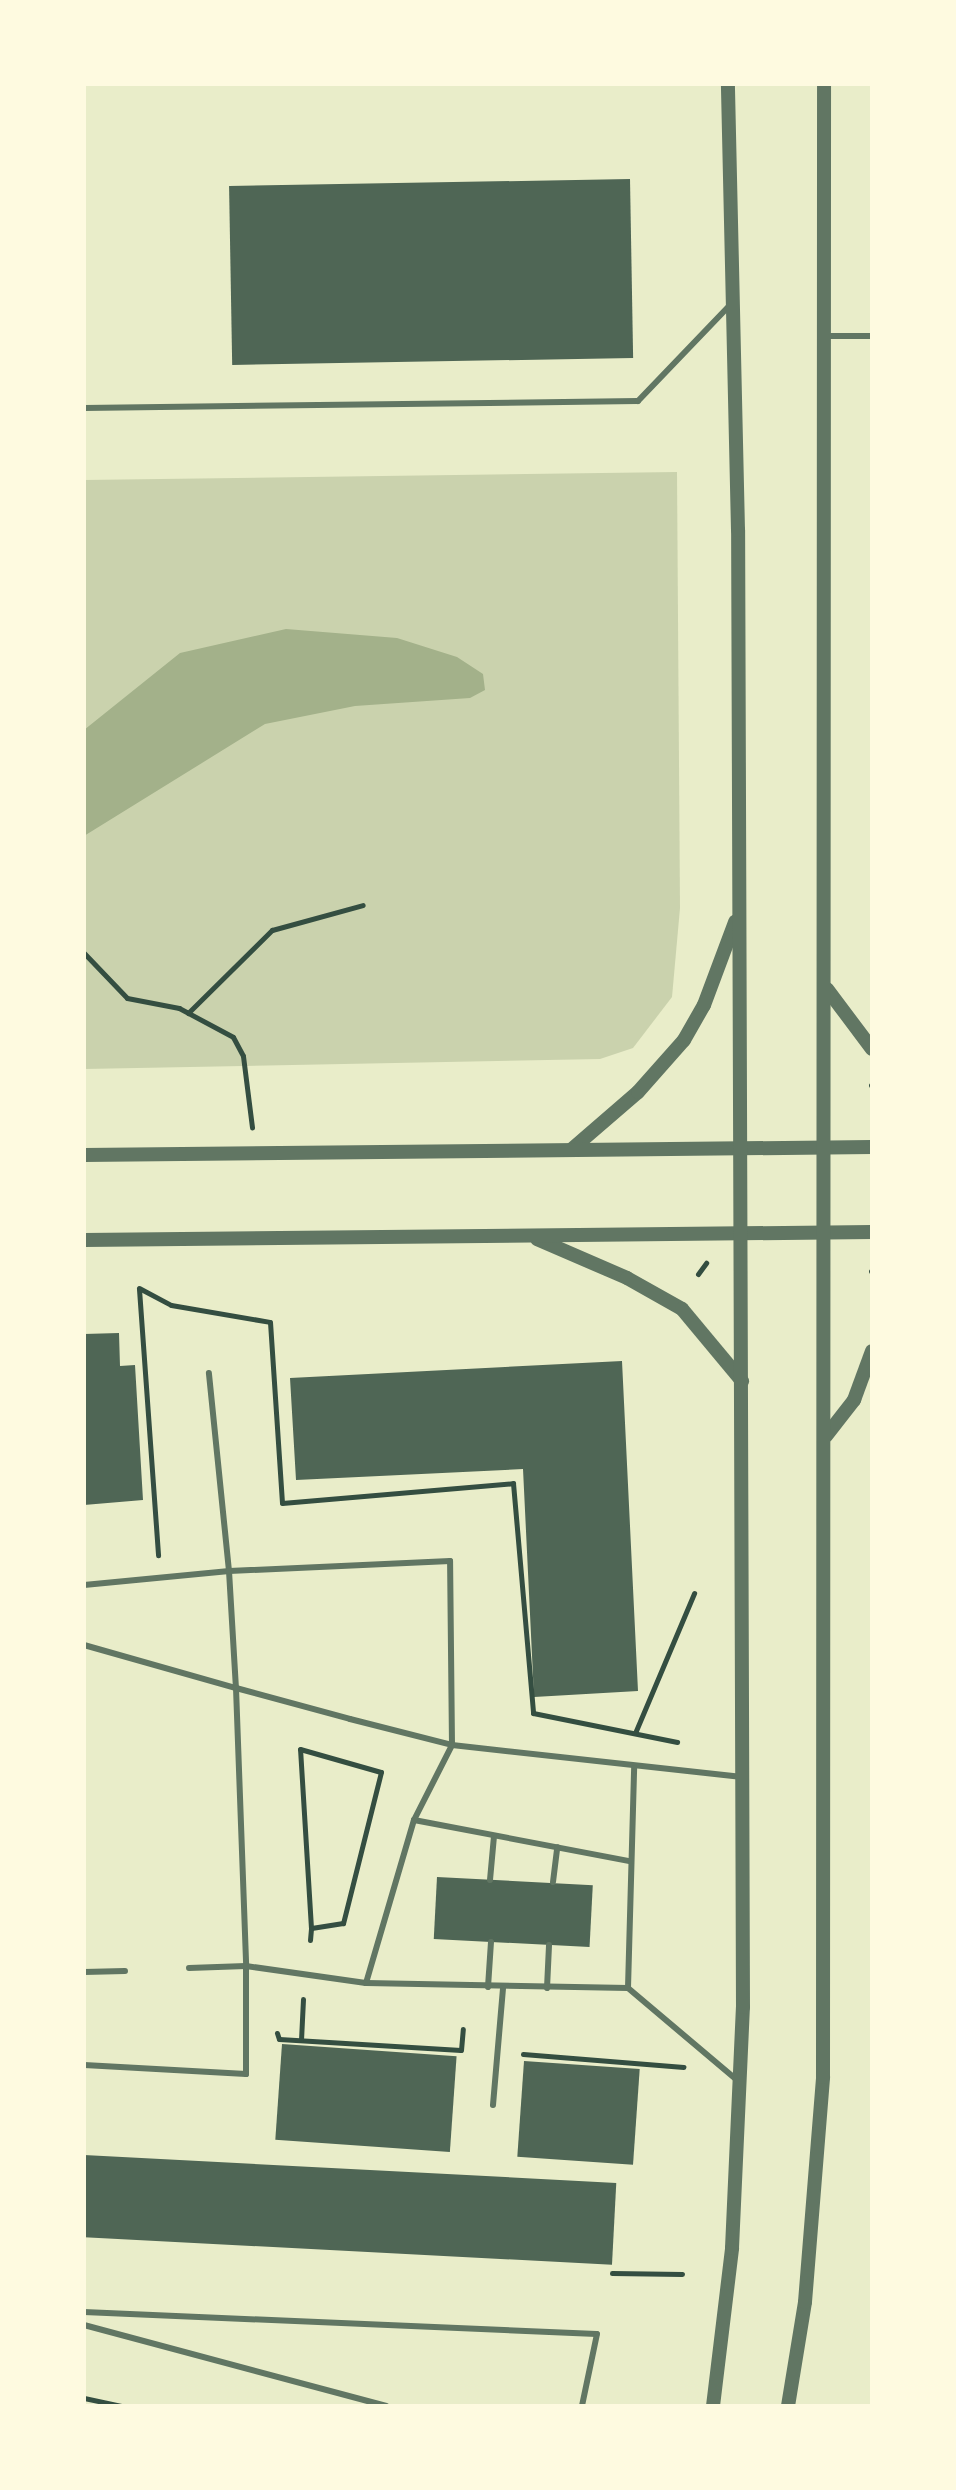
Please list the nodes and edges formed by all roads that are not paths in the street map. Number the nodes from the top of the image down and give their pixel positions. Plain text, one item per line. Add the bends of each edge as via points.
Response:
1 (728, 84) edge
2 (824, 84) edge
3 (733, 301) junction
4 (821, 336) junction
5 (872, 336) edge
6 (84, 408) edge
7 (737, 914) junction
8 (827, 989) junction
9 (872, 1049) edge
10 (872, 1147) edge
11 (572, 1149) junction
12 (822, 1149) junction
13 (738, 1150) junction
14 (84, 1155) edge
15 (872, 1232) edge
16 (822, 1234) junction
17 (739, 1235) junction
18 (529, 1236) junction
19 (84, 1240) edge
20 (872, 1351) edge
21 (209, 1373) dead end
22 (742, 1381) junction
23 (826, 1436) junction
24 (229, 1571) junction
25 (84, 1585) edge
26 (84, 1645) edge
27 (236, 1688) junction
28 (452, 1745) junction
29 (634, 1768) junction
30 (742, 1777) junction
31 (414, 1820) junction
32 (494, 1836) junction
33 (557, 1847) junction
34 (628, 1861) junction
35 (490, 1880) dead end
36 (553, 1882) dead end
37 (491, 1942) dead end
38 (549, 1945) dead end
39 (246, 1966) junction
40 (189, 1968) dead end
41 (125, 1971) dead end
42 (84, 1972) edge
43 (366, 1983) junction
44 (488, 1987) junction
45 (503, 1988) junction
46 (547, 1988) junction
47 (628, 1988) junction
48 (84, 2065) edge
49 (739, 2082) junction
50 (493, 2105) dead end
51 (84, 2312) edge
52 (84, 2325) edge
53 (386, 2406) edge
54 (582, 2406) edge
55 (713, 2406) edge
56 (788, 2406) edge

1 - 3 street
2 - 4 street
3 - 6 lane via 638,401
3 - 7 street
4 - 5 lane
4 - 8 street
7 - 11 street via 704,1005 684,1040 638,1092
7 - 13 street
8 - 9 street
8 - 12 street
10 - 12 street
11 - 13 street
11 - 14 street
12 - 13 street
12 - 16 street
13 - 17 street
15 - 16 street
16 - 17 street
16 - 23 street
17 - 18 street
17 - 22 street
18 - 19 street
18 - 22 street via 627,1278 682,1309
20 - 23 street via 854,1400
21 - 24 lane
22 - 30 street
23 - 56 street via 823,2077 805,2302
24 - 25 lane
24 - 27 lane
24 - 28 lane via 450,1561
26 - 27 lane
27 - 28 lane
27 - 39 lane
28 - 29 lane
28 - 31 lane
29 - 30 lane
29 - 34 lane
30 - 49 street
31 - 32 lane
31 - 43 lane
32 - 33 lane
32 - 35 lane
33 - 34 lane
33 - 36 lane
34 - 47 lane
37 - 44 lane
38 - 46 lane
39 - 40 lane
39 - 43 lane
39 - 48 lane via 246,2074
41 - 42 lane
43 - 44 lane
44 - 45 lane
45 - 46 lane
45 - 50 lane
46 - 47 lane
47 - 49 lane
49 - 55 street via 732,2248
51 - 54 lane via 597,2334
52 - 53 lane

